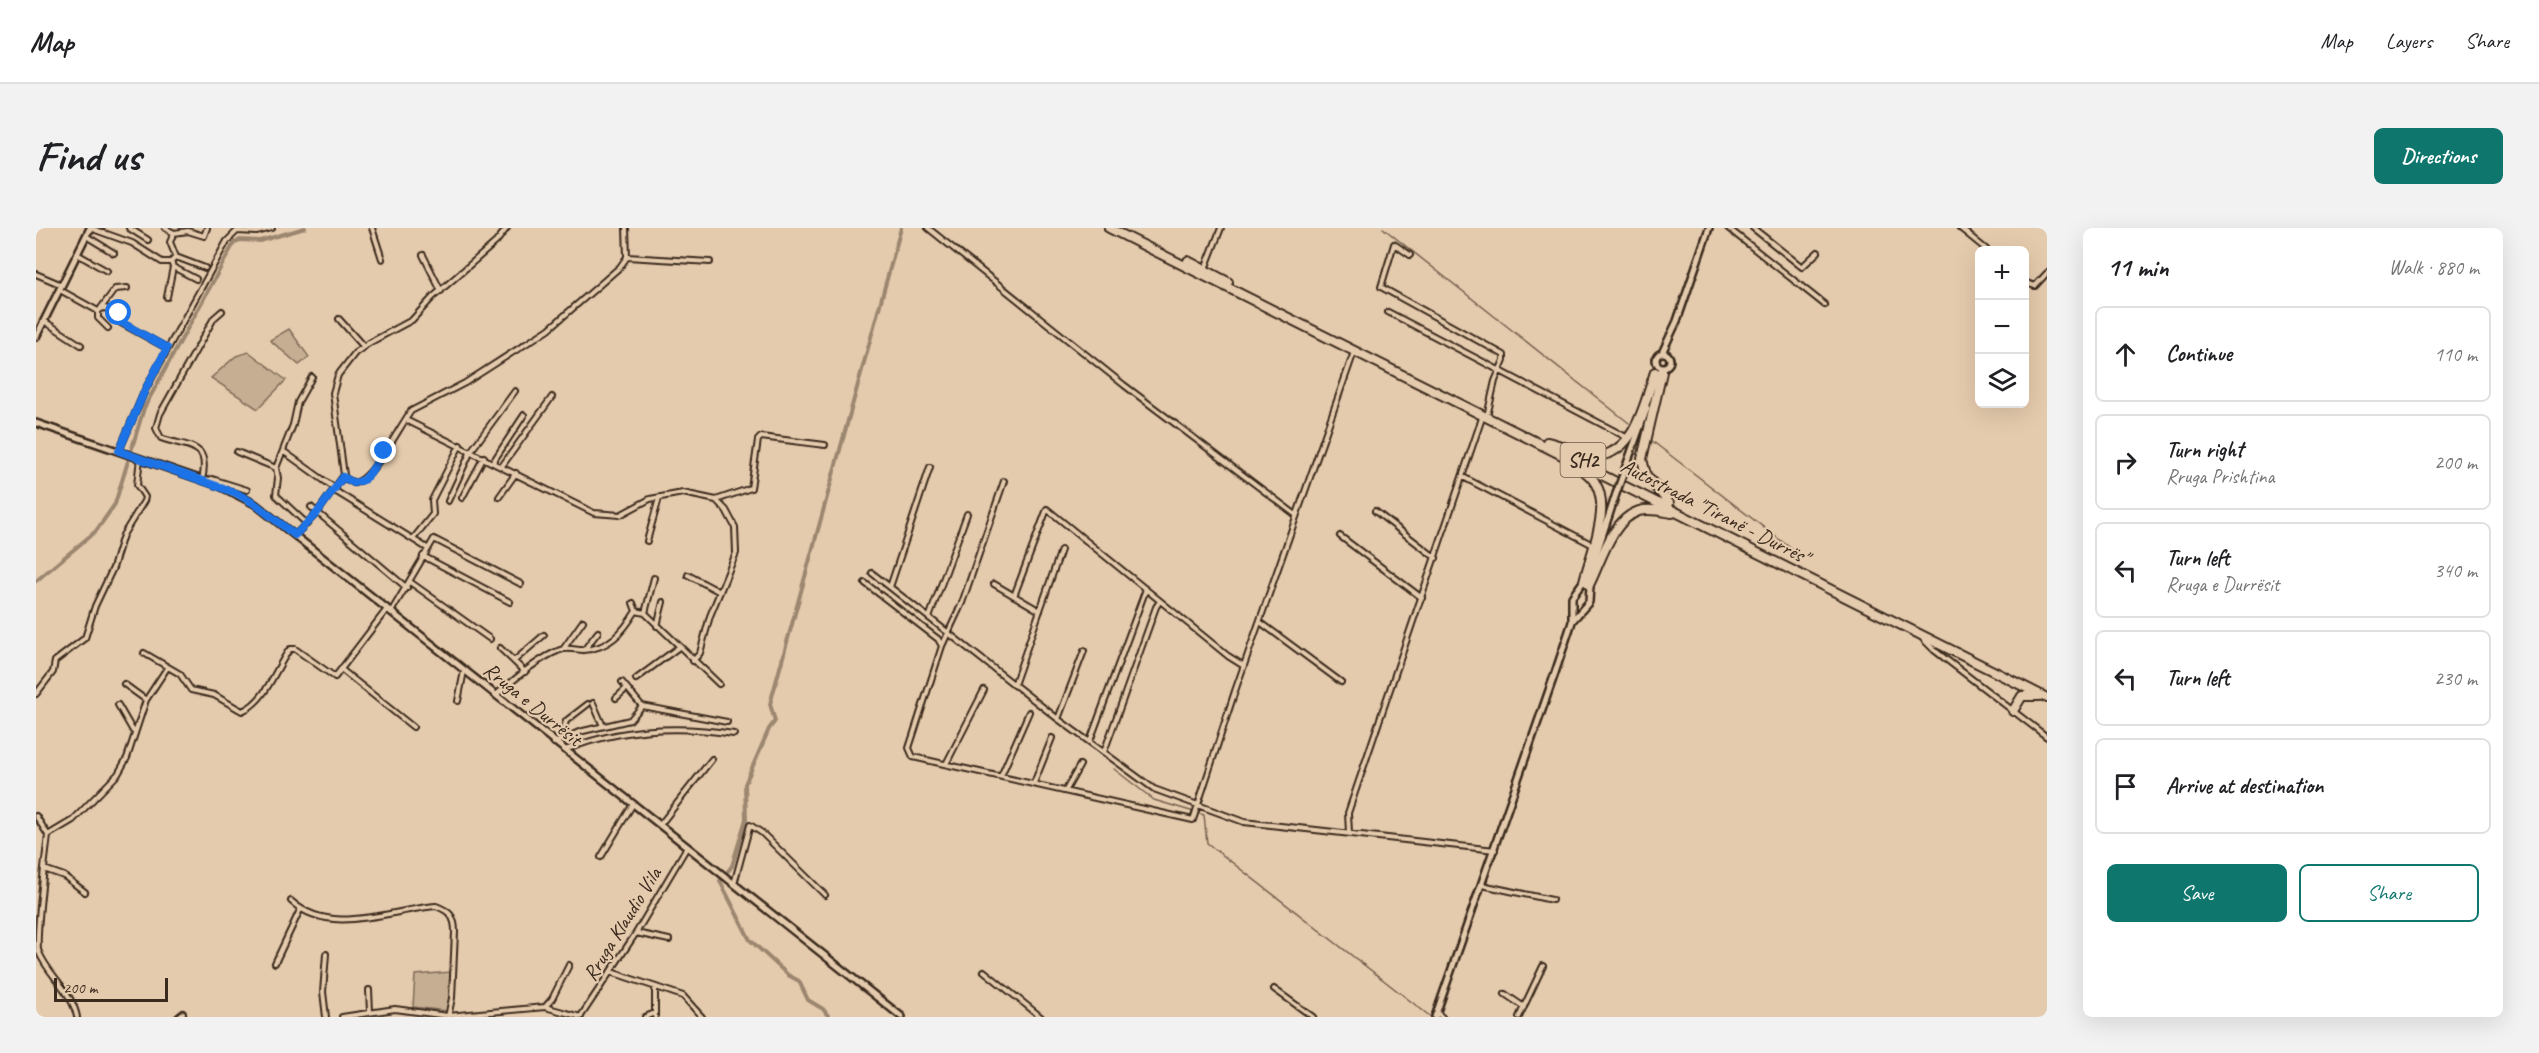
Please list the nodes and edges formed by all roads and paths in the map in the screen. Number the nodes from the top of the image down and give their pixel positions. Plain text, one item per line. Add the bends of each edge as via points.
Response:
1 (90, 228) edge
2 (129, 228) edge
3 (165, 228) edge
4 (207, 228) edge
5 (269, 228) edge
6 (372, 228) edge
7 (507, 228) edge
8 (626, 228) edge
9 (928, 228) edge
10 (1108, 228) edge
11 (1120, 228) edge
12 (1221, 228) edge
13 (1708, 228) edge
14 (1728, 228) edge
15 (1753, 228) edge
16 (1960, 228) edge
17 (174, 232) junction
18 (86, 236) junction
19 (148, 240) dead end
20 (1982, 246) edge
21 (1818, 252) dead end
22 (114, 253) dead end
23 (78, 254) junction
24 (423, 255) dead end
25 (1410, 255) dead end
26 (627, 256) junction
27 (176, 257) junction
28 (381, 259) dead end
29 (171, 262) junction
30 (710, 262) dead end
31 (173, 267) junction
32 (205, 268) dead end
33 (1205, 270) junction
34 (107, 271) dead end
35 (2047, 273) edge
36 (36, 274) edge
37 (196, 279) dead end
38 (2029, 284) edge
39 (61, 287) junction
40 (127, 288) dead end
41 (441, 291) junction
42 (167, 297) dead end
43 (1825, 305) dead end
44 (100, 310) junction
45 (222, 311) dead end
46 (1388, 312) dead end
47 (339, 319) dead end
48 (44, 321) junction
49 (108, 328) dead end
50 (36, 337) edge
51 (81, 345) dead end
52 (363, 346) junction
53 (167, 348) junction
54 (1354, 351) junction
55 (1665, 354) junction
56 (1656, 361) junction
57 (1499, 370) junction
58 (1660, 372) junction
59 (312, 377) dead end
60 (514, 391) dead end
61 (552, 397) dead end
62 (1485, 414) junction
63 (524, 415) dead end
64 (408, 421) junction
65 (36, 423) edge
66 (1629, 438) junction
67 (1530, 439) junction
68 (1547, 442) junction
69 (460, 445) junction
70 (825, 445) dead end
71 (283, 450) junction
72 (471, 451) junction
73 (121, 452) junction
74 (237, 452) dead end
75 (484, 457) junction
76 (139, 458) junction
77 (493, 462) junction
78 (502, 466) junction
79 (930, 467) dead end
80 (276, 468) junction
81 (516, 473) junction
82 (343, 477) junction
83 (1463, 477) junction
84 (203, 481) junction
85 (1004, 481) dead end
86 (247, 490) dead end
87 (335, 490) junction
88 (500, 497) dead end
89 (659, 497) junction
90 (462, 498) dead end
91 (716, 500) junction
92 (448, 501) dead end
93 (1669, 503) junction
94 (311, 507) dead end
95 (1375, 512) dead end
96 (317, 513) junction
97 (967, 514) dead end
98 (1680, 514) junction
99 (1296, 515) junction
100 (307, 524) junction
101 (295, 535) junction
102 (1340, 537) dead end
103 (413, 539) junction
104 (647, 541) dead end
105 (1593, 545) junction
106 (427, 548) junction
107 (1061, 550) dead end
108 (423, 556) junction
109 (1436, 558) junction
110 (872, 573) dead end
111 (688, 575) dead end
112 (654, 578) dead end
113 (410, 582) junction
114 (865, 583) dead end
115 (1587, 583) junction
116 (521, 584) dead end
117 (994, 584) dead end
118 (891, 587) junction
119 (407, 588) junction
120 (1146, 589) junction
121 (1578, 590) junction
122 (720, 592) junction
123 (1588, 595) junction
124 (1014, 596) junction
125 (1422, 598) junction
126 (1160, 601) junction
127 (510, 602) dead end
128 (663, 602) dead end
129 (633, 603) dead end
130 (1573, 603) junction
131 (1584, 607) junction
132 (389, 611) junction
133 (636, 611) junction
134 (1040, 611) junction
135 (645, 613) junction
136 (929, 618) junction
137 (583, 621) dead end
138 (1260, 622) junction
139 (1572, 622) junction
140 (657, 626) junction
141 (598, 632) dead end
142 (949, 634) junction
143 (544, 635) dead end
144 (490, 639) dead end
145 (1929, 642) junction
146 (942, 646) junction
147 (679, 647) junction
148 (500, 648) dead end
149 (563, 649) junction
150 (584, 650) junction
151 (1084, 651) dead end
152 (144, 653) dead end
153 (514, 661) junction
154 (693, 661) junction
155 (1244, 666) junction
156 (167, 668) junction
157 (342, 670) junction
158 (464, 671) junction
159 (525, 672) junction
160 (2000, 674) junction
161 (636, 679) dead end
162 (622, 682) dead end
163 (1341, 682) dead end
164 (124, 684) dead end
165 (719, 684) dead end
166 (1014, 685) junction
167 (627, 687) junction
168 (984, 690) dead end
169 (2047, 693) edge
170 (36, 694) edge
171 (495, 695) junction
172 (2021, 697) junction
173 (616, 698) dead end
174 (2047, 698) edge
175 (146, 700) junction
176 (458, 701) dead end
177 (118, 705) dead end
178 (642, 706) junction
179 (2013, 711) junction
180 (1029, 712) dead end
181 (1058, 718) junction
182 (726, 722) dead end
183 (603, 726) junction
184 (413, 727) dead end
185 (134, 731) junction
186 (734, 734) dead end
187 (2047, 737) edge
188 (1052, 738) dead end
189 (561, 739) junction
190 (1090, 741) junction
191 (554, 743) junction
192 (564, 751) junction
193 (1104, 752) junction
194 (712, 759) dead end
195 (946, 764) junction
196 (1080, 765) dead end
197 (1001, 776) junction
198 (1034, 783) junction
199 (1066, 791) junction
200 (633, 804) junction
201 (1199, 804) junction
202 (36, 816) edge
203 (660, 826) junction
204 (1349, 833) junction
205 (48, 835) junction
206 (687, 847) junction
207 (1495, 850) junction
208 (601, 857) dead end
209 (44, 869) junction
210 (36, 877) edge
211 (42, 877) junction
212 (731, 882) junction
213 (1482, 885) junction
214 (85, 892) dead end
215 (825, 895) dead end
216 (37, 900) edge
217 (1552, 900) dead end
218 (291, 901) dead end
219 (300, 910) junction
220 (636, 933) junction
221 (669, 940) dead end
222 (37, 946) edge
223 (326, 954) dead end
224 (275, 963) dead end
225 (569, 965) dead end
226 (1543, 966) dead end
227 (984, 971) dead end
228 (611, 972) junction
229 (655, 987) junction
230 (1274, 989) dead end
231 (369, 990) dead end
232 (1505, 994) dead end
233 (545, 1007) junction
234 (1524, 1007) junction
235 (183, 1012) dead end
236 (370, 1012) junction
237 (426, 1015) edge
238 (655, 1015) edge
239 (448, 1016) edge
240 (1438, 1016) edge
241 (77, 1017) edge
242 (178, 1017) edge
243 (326, 1017) edge
244 (342, 1017) edge
245 (581, 1017) edge
246 (645, 1017) edge
247 (702, 1017) edge
248 (902, 1017) edge
249 (1041, 1017) edge
250 (1312, 1017) edge
251 (1519, 1017) edge

1 - 18 street
1 - 29 street via 132,243 162,262
2 - 19 street
3 - 17 street
4 - 17 street via 204,236
5 - 53 street via 237,231 230,237
6 - 28 street
7 - 41 street
8 - 26 street
9 - 99 street via 1124,385
10 - 54 highway, Autostrada "Tiranë - Durrës" / SH2
11 - 33 highway, Autostrada "Tiranë - Durrës" / SH2
12 - 33 street
13 - 55 street
14 - 43 street
15 - 21 street via 1802,267
16 - 20 street
17 - 27 street via 170,242
18 - 22 street
18 - 23 street
23 - 34 street
23 - 39 street
24 - 41 street
25 - 57 street via 1394,244 1381,287 1501,353 1505,358
26 - 30 street
26 - 64 street via 620,267 549,329 465,383 415,408
27 - 29 street
27 - 32 street
29 - 31 street
31 - 37 street
31 - 42 street
33 - 62 highway, Autostrada "Tiranë - Durrës" / SH2
35 - 38 street via 2035,286
36 - 39 street
39 - 44 street
39 - 48 street
40 - 44 street via 115,289
41 - 52 street via 407,324
44 - 49 street via 99,321
44 - 53 street via 115,310 121,322
45 - 84 street via 214,318 156,428 161,438 201,452 205,466
46 - 57 street
47 - 52 street
48 - 50 street
48 - 51 street
52 - 82 street via 333,387
53 - 73 street via 145,390
54 - 62 highway, Autostrada "Tiranë - Durrës" / SH2
54 - 99 street
55 - 56 street
55 - 58 street via 1670,361
56 - 58 street
56 - 58 street
57 - 62 street
57 - 66 street
58 - 66 highway
58 - 93 highway via 1642,459 1646,475
58 - 115 street, bridge
59 - 71 street via 298,402
60 - 72 street
61 - 78 street
62 - 67 highway, Autostrada "Tiranë - Durrës" / SH2
62 - 68 highway, Autostrada "Tiranë - Durrës" / SH2
62 - 83 street
63 - 77 street
64 - 69 street
64 - 82 street via 364,480 354,483
65 - 73 street, Rruga e Durrësit
66 - 68 highway via 1597,456
67 - 98 highway, Autostrada "Tiranë - Durrës" / SH2
67 - 105 highway via 1584,471 1597,484 1602,507
68 - 93 highway, Autostrada "Tiranë - Durrës" / SH2
69 - 72 street
69 - 103 street via 432,500 433,514
70 - 91 street via 761,437 751,488
71 - 80 street
71 - 87 street
72 - 75 street
72 - 92 street
73 - 76 street, Rruga e Durrësit
74 - 80 street
75 - 77 street
75 - 90 street
76 - 84 street, Rruga e Durrësit
76 - 170 street via 137,485 144,501 123,534 87,632 82,641 56,661
77 - 78 street
78 - 81 street
79 - 118 street
80 - 100 street via 276,495
81 - 88 street
81 - 89 street via 594,513 620,515 636,504
82 - 87 street
83 - 105 street
83 - 109 street
84 - 86 street via 212,479
84 - 101 street, Rruga e Durrësit via 246,498
85 - 142 street
87 - 96 street
87 - 103 street
89 - 91 street via 683,493
89 - 104 street
91 - 122 street via 733,520 737,542
93 - 169 highway, Autostrada "Tiranë - Durrës" / SH2
94 - 96 street
95 - 109 street
96 - 100 street
96 - 119 street
97 - 136 street
98 - 115 highway via 1646,510 1628,517 1615,531
98 - 145 highway, Autostrada "Tiranë - Durrës" / SH2
99 - 138 street
100 - 101 street
101 - 132 street, Rruga e Durrësit
102 - 125 street
103 - 106 street
105 - 115 highway
106 - 108 street
106 - 116 street via 436,539
107 - 134 street
108 - 113 street
108 - 127 street
109 - 125 street
110 - 118 street
111 - 122 street
112 - 135 street
113 - 119 street
113 - 144 street
114 - 146 street
115 - 121 street
115 - 123 street
117 - 124 street
118 - 136 street
119 - 132 street
120 - 124 street via 1047,509
120 - 126 street
120 - 190 street
121 - 123 street
121 - 130 street via 1572,597
122 - 154 street via 700,653
123 - 131 street
124 - 134 street
125 - 204 street via 1348,813
126 - 155 street
126 - 193 street
128 - 140 street
129 - 133 street
130 - 131 street
130 - 139 street
131 - 139 street
132 - 157 street
132 - 158 street, Rruga e Durrësit
133 - 135 street
133 - 150 street via 609,644
134 - 166 street
135 - 140 street
136 - 142 street
137 - 149 street
138 - 155 street
138 - 163 street
139 - 207 street
140 - 147 street
141 - 150 street
142 - 146 street
142 - 166 street
143 - 153 street
145 - 160 highway, Autostrada "Tiranë - Durrës" / SH2
145 - 179 street
146 - 195 street via 909,748 913,757
147 - 154 street
147 - 161 street
148 - 153 street
149 - 150 street
149 - 159 street
151 - 181 street
152 - 156 street
153 - 159 street
154 - 165 street
155 - 201 street
156 - 157 street via 180,674 191,690 207,692 242,711 253,704 273,679 290,649 332,677
156 - 175 street
157 - 184 street
158 - 171 street, Rruga e Durrësit
158 - 176 street
159 - 171 street
160 - 172 highway
160 - 174 highway, Autostrada "Tiranë - Durrës" / SH2
162 - 167 street
164 - 175 street
166 - 181 street
167 - 173 street
167 - 178 street
168 - 195 street
171 - 191 street, Rruga e Durrësit
172 - 174 highway
172 - 179 highway
175 - 185 street
177 - 185 street
178 - 182 street
178 - 183 street via 630,720
179 - 187 street
180 - 197 street
181 - 190 street
183 - 189 street
183 - 189 street via 591,703 566,720
185 - 205 street via 118,774 73,820
186 - 192 street via 707,729 642,730
188 - 198 street
189 - 191 street
190 - 193 street
191 - 192 street, Rruga e Durrësit
192 - 200 street, Rruga e Durrësit
193 - 201 street via 1147,785
194 - 203 street
195 - 197 street
196 - 199 street
197 - 198 street
198 - 199 street
199 - 201 street via 1189,820 1194,819
200 - 203 street, Rruga e Durrësit
200 - 208 street
201 - 204 street via 1244,822
202 - 205 street
203 - 206 street, Rruga e Durrësit
204 - 207 street
205 - 209 street
206 - 212 street, Rruga e Durrësit
206 - 220 street, Rruga Klaudio Vila
207 - 213 street
209 - 211 street
209 - 214 street via 64,876
210 - 211 street
211 - 216 street
212 - 215 street via 750,825
212 - 248 street, Rruga e Durrësit
213 - 217 street
213 - 240 street
216 - 222 street
218 - 219 street
219 - 224 street
219 - 239 street via 329,919 436,906 448,911 455,922 455,932
220 - 221 street
220 - 228 street, Rruga Klaudio Vila
222 - 241 street via 72,1000
223 - 243 street
225 - 233 street
226 - 234 street
227 - 249 street
228 - 229 street
228 - 245 street, Rruga Klaudio Vila
229 - 238 street
229 - 247 street via 683,996
230 - 250 street
231 - 236 street
232 - 234 street
233 - 239 street
233 - 245 street
234 - 251 street
235 - 242 street
236 - 237 street via 405,1009
236 - 244 street
237 - 239 street
238 - 246 street

